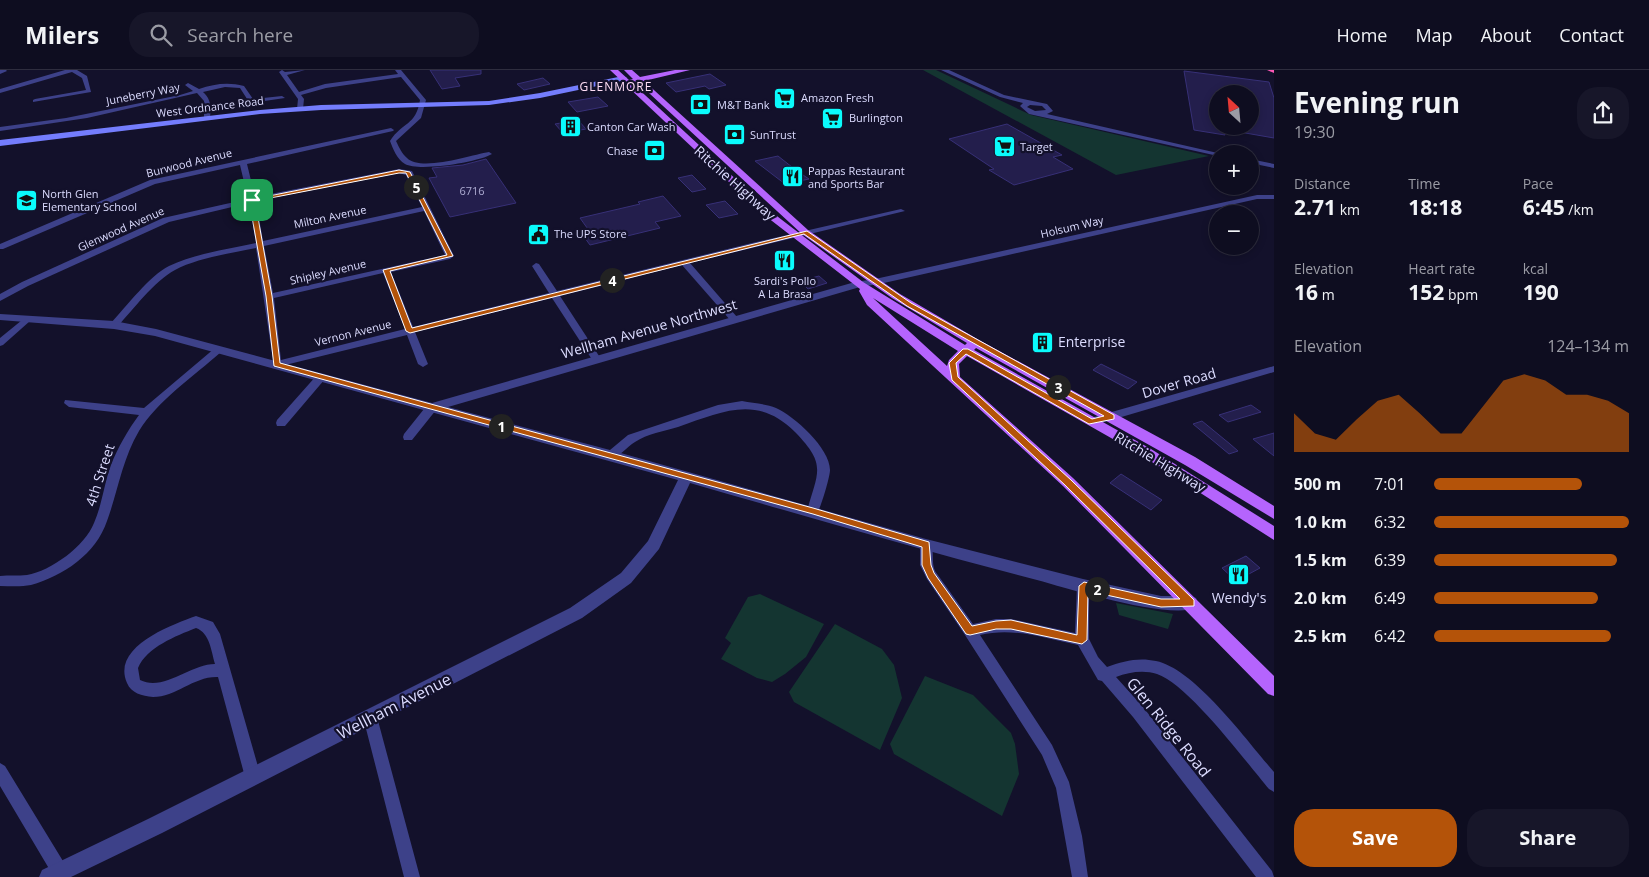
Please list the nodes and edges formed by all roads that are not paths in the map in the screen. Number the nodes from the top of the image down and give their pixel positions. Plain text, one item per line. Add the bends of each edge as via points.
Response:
1 (72, 70) edge
2 (302, 70) edge
3 (381, 70) edge
4 (614, 70) edge
5 (628, 70) edge
6 (664, 70) edge
7 (686, 70) edge
8 (944, 70) edge
9 (400, 72) edge
10 (387, 77) junction
11 (636, 78) junction
12 (625, 80) junction
13 (188, 85) dead end
14 (0, 91) edge
15 (200, 92) junction
16 (298, 94) junction
17 (282, 98) dead end
18 (35, 101) dead end
19 (1026, 105) junction
20 (423, 106) junction
21 (300, 109) junction
22 (1050, 111) junction
23 (1038, 114) junction
24 (207, 118) junction
25 (1064, 120) junction
26 (0, 129) edge
27 (392, 130) dead end
28 (0, 143) edge
29 (1209, 152) edge
30 (489, 154) dead end
31 (243, 162) junction
32 (1259, 163) edge
33 (1274, 166) edge
34 (1274, 196) edge
35 (252, 200) junction
36 (427, 208) junction
37 (901, 211) dead end
38 (805, 232) junction
39 (794, 235) junction
40 (259, 244) junction
41 (0, 247) edge
42 (684, 262) junction
43 (536, 266) dead end
44 (386, 270) junction
45 (875, 282) junction
46 (859, 284) junction
47 (554, 295) junction
48 (269, 296) junction
49 (0, 298) edge
50 (0, 318) edge
51 (27, 319) junction
52 (734, 319) junction
53 (114, 325) junction
54 (410, 331) junction
55 (0, 343) edge
56 (970, 347) junction
57 (218, 350) junction
58 (596, 360) junction
59 (277, 364) junction
60 (423, 364) dead end
61 (1274, 369) edge
62 (321, 378) junction
63 (954, 378) junction
64 (70, 403) dead end
65 (432, 407) junction
66 (146, 412) junction
67 (1112, 417) junction
68 (1092, 422) junction
69 (282, 423) dead end
70 (408, 438) dead end
71 (1146, 452) junction
72 (610, 455) junction
73 (686, 476) junction
74 (1226, 482) junction
75 (1222, 500) junction
76 (813, 511) junction
77 (1274, 513) edge
78 (1274, 520) edge
79 (1274, 534) edge
80 (926, 545) junction
81 (0, 581) edge
82 (1084, 586) junction
83 (1190, 603) junction
84 (970, 631) junction
85 (1082, 640) junction
86 (222, 671) junction
87 (1104, 675) junction
88 (1274, 688) edge
89 (370, 717) junction
90 (0, 771) edge
91 (253, 777) junction
92 (1274, 784) edge
93 (54, 874) edge
94 (412, 877) edge
95 (1080, 877) edge
96 (1266, 877) edge

1 - 14 street
1 - 18 street via 85,77 89,91
2 - 16 street via 282,72
3 - 10 street
4 - 12 main road, Ritchie Highway
5 - 11 main road, Ritchie Highway
6 - 11 main road
7 - 11 main road
8 - 19 street
9 - 10 street
9 - 20 street via 422,97
10 - 16 street via 326,86
11 - 12 main road
11 - 38 main road, Ritchie Highway
12 - 20 main road, West Ordnance Road via 507,101
12 - 39 main road, Ritchie Highway via 710,162
13 - 15 street
15 - 17 street, Juneberry Way via 235,86 243,89 251,101
15 - 24 street via 208,101
15 - 26 street, Juneberry Way
16 - 21 street
19 - 22 street via 1042,104
19 - 23 street
20 - 21 main road, West Ordnance Road
20 - 30 street via 412,126 393,140 408,163 428,165
21 - 24 main road, West Ordnance Road
22 - 23 street
22 - 25 street
23 - 25 street
24 - 28 main road, West Ordnance Road
25 - 29 street
27 - 31 street, Burwood Avenue
31 - 35 street
31 - 41 street, Burwood Avenue via 153,182
32 - 33 street
34 - 45 street, Holsum Way via 1257,197
35 - 36 street, Glenwood Avenue via 405,171
35 - 40 street
35 - 49 street, Glenwood Avenue via 166,220
36 - 40 street, Milton Avenue
36 - 44 street, Shipley Avenue via 450,256
37 - 38 street, Vernon Avenue
38 - 39 street, Vernon Avenue
38 - 45 main road, Ritchie Highway
39 - 42 street, Vernon Avenue
39 - 46 main road, Ritchie Highway
40 - 48 street
40 - 53 street, Milton Avenue via 212,254 172,268 159,277
42 - 47 street, Vernon Avenue
42 - 52 street
43 - 47 street
44 - 48 street, Shipley Avenue
44 - 54 street
45 - 46 street, Wellham Avenue Northwest
45 - 56 main road, Ritchie Highway
46 - 52 street, Wellham Avenue Northwest
46 - 56 main road, Ritchie Highway
46 - 63 main road via 871,303
47 - 54 street, Vernon Avenue
47 - 58 street
48 - 59 street
50 - 51 street
51 - 53 street
51 - 55 street
52 - 58 street, Wellham Avenue Northwest
53 - 57 street
54 - 59 street, Vernon Avenue
54 - 60 street
56 - 63 main road via 953,363
56 - 67 main road, Ritchie Highway
56 - 68 main road, Ritchie Highway
57 - 59 street
57 - 66 street, 4th Street
58 - 65 street, Wellham Avenue Northwest
59 - 62 street
61 - 67 street, Dover Road
62 - 65 street
62 - 69 street
63 - 83 main road via 1068,482
64 - 66 street
65 - 70 street
65 - 72 street
66 - 81 street, 4th Street via 117,465 93,539 76,556 47,573 29,580
67 - 68 street, Dover Road
67 - 74 main road, Ritchie Highway
68 - 71 main road, Ritchie Highway
71 - 74 main road via 1204,483 1221,485
71 - 75 main road, Ritchie Highway
72 - 73 street
72 - 76 street via 632,438 722,408 742,405 771,410 786,417 821,457 824,470
73 - 76 street
73 - 89 street, Wellham Avenue via 654,545 626,578 604,595 576,613
74 - 77 main road, Ritchie Highway
75 - 78 main road via 1236,498
75 - 79 main road, Ritchie Highway
76 - 80 street
80 - 82 street
80 - 84 street via 926,565 931,575
82 - 83 street via 1161,603
82 - 85 street
83 - 88 main road
84 - 85 street via 1011,625
84 - 95 street via 1047,750 1064,787
85 - 87 street, Glen Ridge Road
86 - 86 street via 208,626 196,622 145,647 132,663 130,674 140,688 149,690 162,689 200,672
86 - 91 street
87 - 92 street via 1120,667 1142,664 1176,675 1194,691
87 - 96 street, Glen Ridge Road via 1138,712
89 - 91 street, Wellham Avenue
89 - 94 street
90 - 93 street
91 - 93 street, Wellham Avenue

